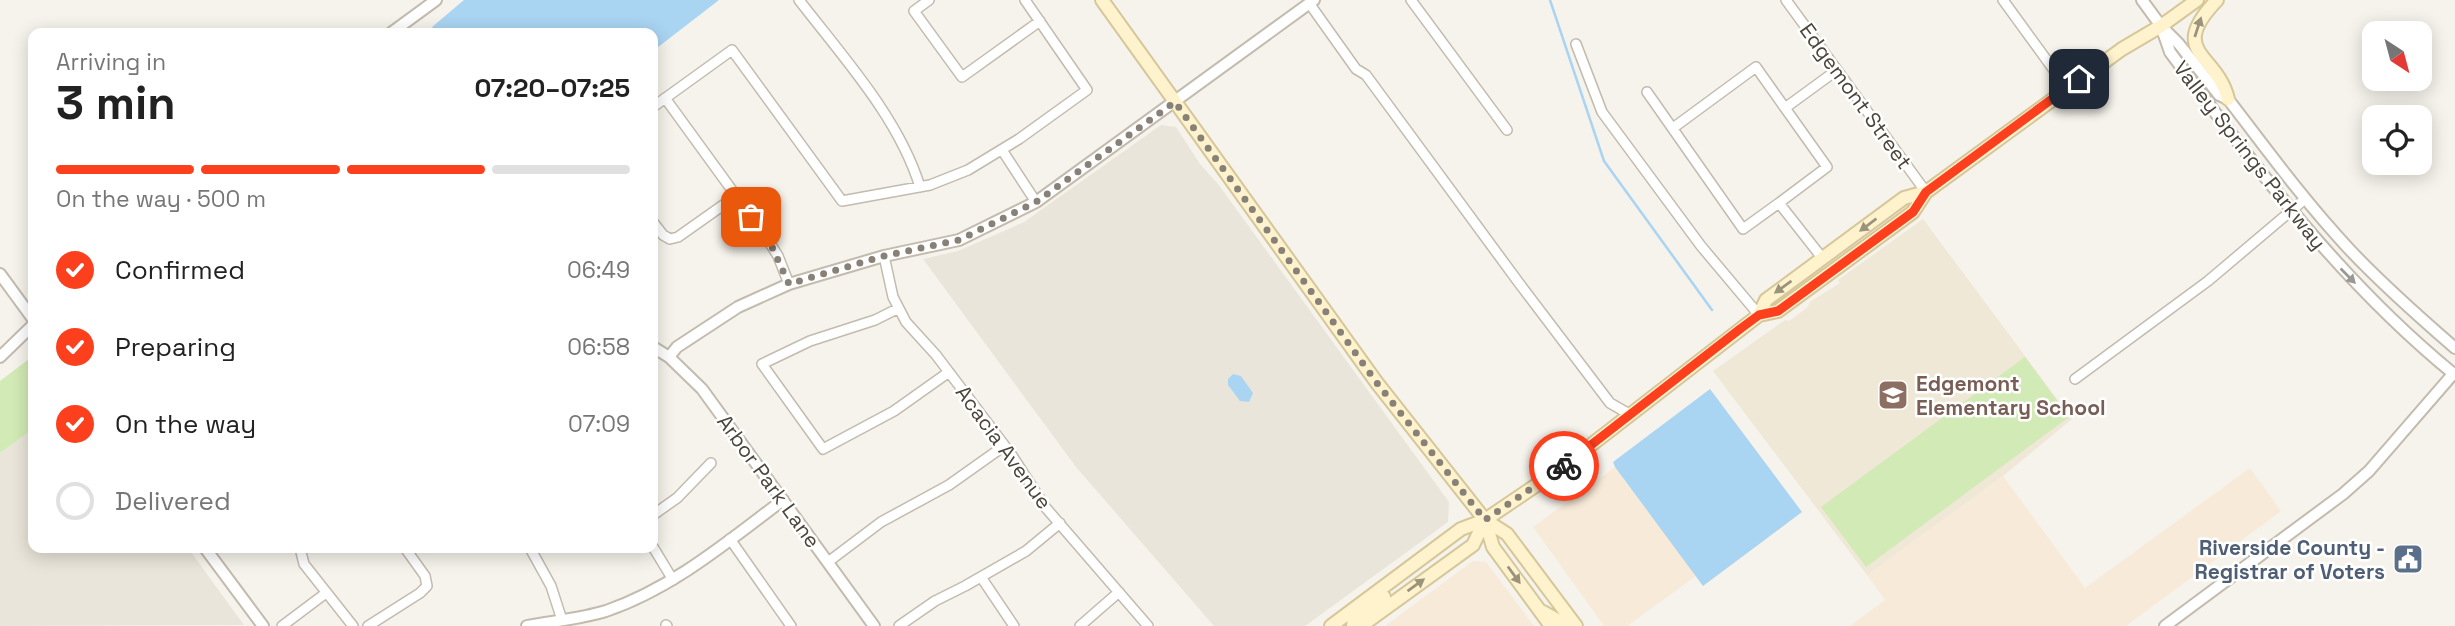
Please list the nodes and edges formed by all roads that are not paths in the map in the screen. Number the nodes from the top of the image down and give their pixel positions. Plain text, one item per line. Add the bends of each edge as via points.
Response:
1 (436, 0) edge
2 (799, 0) edge
3 (929, 0) edge
4 (1025, 0) edge
5 (1102, 0) edge
6 (1411, 0) edge
7 (1786, 0) edge
8 (2003, 0) edge
9 (2142, 0) edge
10 (2197, 0) edge
11 (2217, 0) edge
12 (1312, 2) edge
13 (1040, 21) junction
14 (2161, 26) junction
15 (398, 28) edge
16 (1576, 44) dead end
17 (1837, 70) junction
18 (2067, 88) junction
19 (1647, 92) dead end
20 (665, 98) junction
21 (2228, 99) junction
22 (1175, 102) junction
23 (658, 103) edge
24 (1785, 108) junction
25 (1673, 128) junction
26 (1507, 131) dead end
27 (1002, 150) junction
28 (920, 187) junction
29 (1926, 192) junction
30 (736, 196) junction
31 (2305, 199) junction
32 (1036, 202) junction
33 (1779, 203) junction
34 (2291, 211) junction
35 (658, 228) edge
36 (884, 256) junction
37 (1823, 259) junction
38 (0, 274) edge
39 (789, 284) junction
40 (897, 309) junction
41 (28, 312) edge
42 (1759, 315) junction
43 (28, 330) edge
44 (2455, 348) edge
45 (658, 350) edge
46 (0, 356) edge
47 (669, 356) junction
48 (950, 372) junction
49 (2454, 373) edge
50 (2075, 379) dead end
51 (1629, 414) junction
52 (1004, 446) junction
53 (711, 463) dead end
54 (783, 500) junction
55 (658, 511) edge
56 (1485, 520) junction
57 (1060, 523) junction
58 (730, 539) junction
59 (209, 553) edge
60 (301, 553) edge
61 (409, 553) edge
62 (533, 553) edge
63 (657, 553) edge
64 (828, 562) junction
65 (1413, 566) junction
66 (981, 577) junction
67 (673, 580) junction
68 (1119, 592) junction
69 (326, 593) junction
70 (1539, 610) junction
71 (562, 620) junction
72 (263, 626) edge
73 (282, 626) edge
74 (353, 626) edge
75 (368, 626) edge
76 (527, 626) edge
77 (791, 626) edge
78 (874, 626) edge
79 (899, 626) edge
80 (1014, 626) edge
81 (1080, 626) edge
82 (1148, 626) edge
83 (1331, 626) edge
84 (1353, 626) edge
85 (1361, 626) edge
86 (1551, 626) edge
87 (1563, 626) edge
88 (1576, 626) edge
89 (2165, 626) edge

1 - 15 street
2 - 28 street via 897,133
3 - 13 street via 914,11 962,77
4 - 13 street
5 - 22 main road
6 - 26 street
7 - 17 street, Edgemont Street
8 - 18 street
9 - 14 street
10 - 14 main road
21 -> 11 main road via 2199,53 2194,35 2201,17
12 - 22 street
12 - 51 street via 1356,69 1366,75 1610,403
13 - 27 street via 1087,90
14 - 18 main road
14 - 21 street, Valley Springs Parkway via 2219,95
14 - 34 street, Valley Springs Parkway via 2170,52
16 - 42 street via 1602,112 1701,246
17 - 24 street
17 - 29 street, Edgemont Street
18 - 29 main road
19 - 25 street
20 - 23 street
20 - 28 street via 732,50 842,201
20 - 30 street
21 - 31 street, Valley Springs Parkway
22 - 32 street
22 - 56 main road via 1377,383
24 - 25 street via 1756,67
24 - 33 street via 1828,167
25 - 33 street via 1743,229
27 - 28 street via 968,170
27 - 32 street
29 -> 37 main road via 1905,198
29 - 42 main road via 1913,212 1778,311
30 - 35 street via 678,237 670,239
30 - 39 street via 772,247
31 - 34 street
31 - 44 street, Valley Springs Parkway via 2383,283
32 - 36 street via 959,240
33 - 37 street
34 -> 49 street, Valley Springs Parkway via 2346,274
34 - 50 street via 2208,281
36 - 39 street
36 - 40 street, Acacia Avenue
37 -> 42 main road via 1766,300
38 - 41 street
39 - 47 street via 738,307
40 - 48 street, Acacia Avenue
40 - 48 street via 810,341 762,365 822,449 894,411
42 - 51 main road
43 - 46 street
45 - 47 street, Arbor Park Lane
47 - 54 street, Arbor Park Lane via 702,389
48 - 52 street, Acacia Avenue
49 - 89 street via 2343,495
51 - 56 main road
52 - 57 street, Acacia Avenue
52 - 64 street via 949,485 881,522
53 - 55 street
54 - 58 street
54 - 64 street, Arbor Park Lane
56 - 65 main road via 1461,529
56 -> 70 main road via 1493,547
85 -> 56 main road via 1473,545
56 - 88 main road via 1507,534
57 - 66 street via 1026,551
57 - 68 street, Acacia Avenue
58 - 67 street
58 - 77 street
59 - 72 street
60 - 69 street
61 - 75 street via 425,576 426,586
62 - 71 street via 551,586
63 - 67 street
64 - 78 street, Arbor Park Lane
65 - 83 main road
65 - 84 main road via 1389,593 1354,620
66 - 79 street via 934,601
66 - 80 street
67 - 71 street via 623,604
68 - 81 street
68 - 82 street, Acacia Avenue
69 - 73 street
69 - 74 street
70 - 86 main road
70 - 87 main road
71 - 76 street

